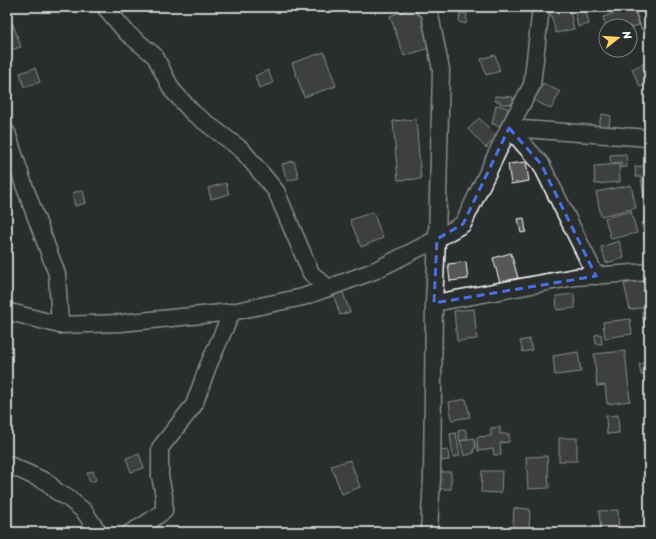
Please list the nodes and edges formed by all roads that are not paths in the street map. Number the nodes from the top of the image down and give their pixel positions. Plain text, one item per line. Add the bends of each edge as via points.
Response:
1 (105, 7) edge
2 (423, 7) edge
3 (541, 7) edge
4 (642, 7) edge
5 (649, 24) edge
6 (509, 128) junction
7 (7, 133) edge
8 (649, 138) edge
9 (437, 239) junction
10 (649, 272) edge
11 (596, 276) junction
12 (328, 288) junction
13 (434, 303) junction
14 (232, 312) junction
15 (7, 313) edge
16 (60, 326) junction
17 (7, 464) edge
18 (430, 525) edge
19 (98, 532) edge
20 (131, 532) edge
21 (442, 532) edge

1 - 12 street via 127,33 155,56 172,90 193,113 242,150 276,191 311,273
2 - 9 street via 429,10 441,70
3 - 6 street via 532,85
4 - 5 street
6 - 8 street
6 - 9 street via 463,224
6 - 11 street via 541,164
7 - 16 street via 57,274
9 - 12 street via 374,272
9 - 13 street
10 - 11 street
11 - 13 street via 575,277
12 - 14 street via 303,297
13 - 18 street
14 - 16 street
14 - 20 street via 194,405 160,448 164,511
15 - 16 street
17 - 19 street via 47,482 84,512
18 - 21 street

